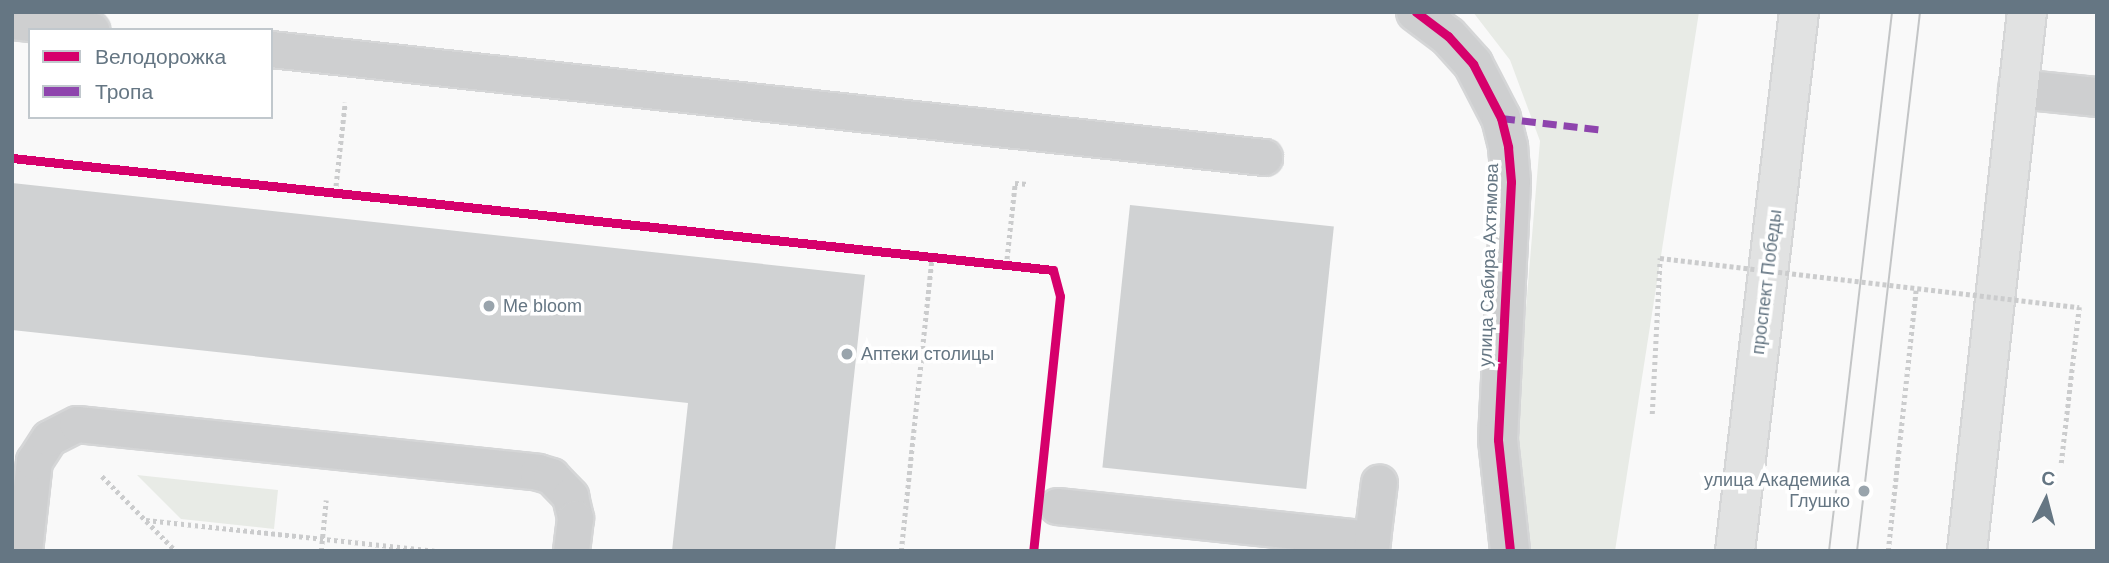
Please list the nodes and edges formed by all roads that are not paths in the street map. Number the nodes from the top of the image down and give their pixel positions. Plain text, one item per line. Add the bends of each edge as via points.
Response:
1 (1416, 12) edge
2 (1799, 12) edge
3 (2027, 12) edge
4 (12, 21) edge
5 (73, 28) edge
6 (273, 49) edge
7 (2018, 89) junction
8 (2097, 97) edge
9 (1264, 157) dead end
10 (1379, 482) dead end
11 (1057, 506) dead end
12 (1372, 545) edge
13 (24, 551) edge
14 (572, 551) edge
15 (1510, 551) edge
16 (1735, 551) edge
17 (1967, 551) edge

1 - 15 street, улица Сабира Ахтямова via 1448,36 1473,64 1497,109 1508,147 1511,182 1498,440
2 - 16 main road, проспект Победы
3 - 7 main road
4 - 5 lane
6 - 9 lane
7 - 8 street
7 - 17 main road
10 - 12 lane
11 - 12 lane
13 - 14 lane via 39,449 57,431 90,425 538,472 557,481 570,496 575,519

